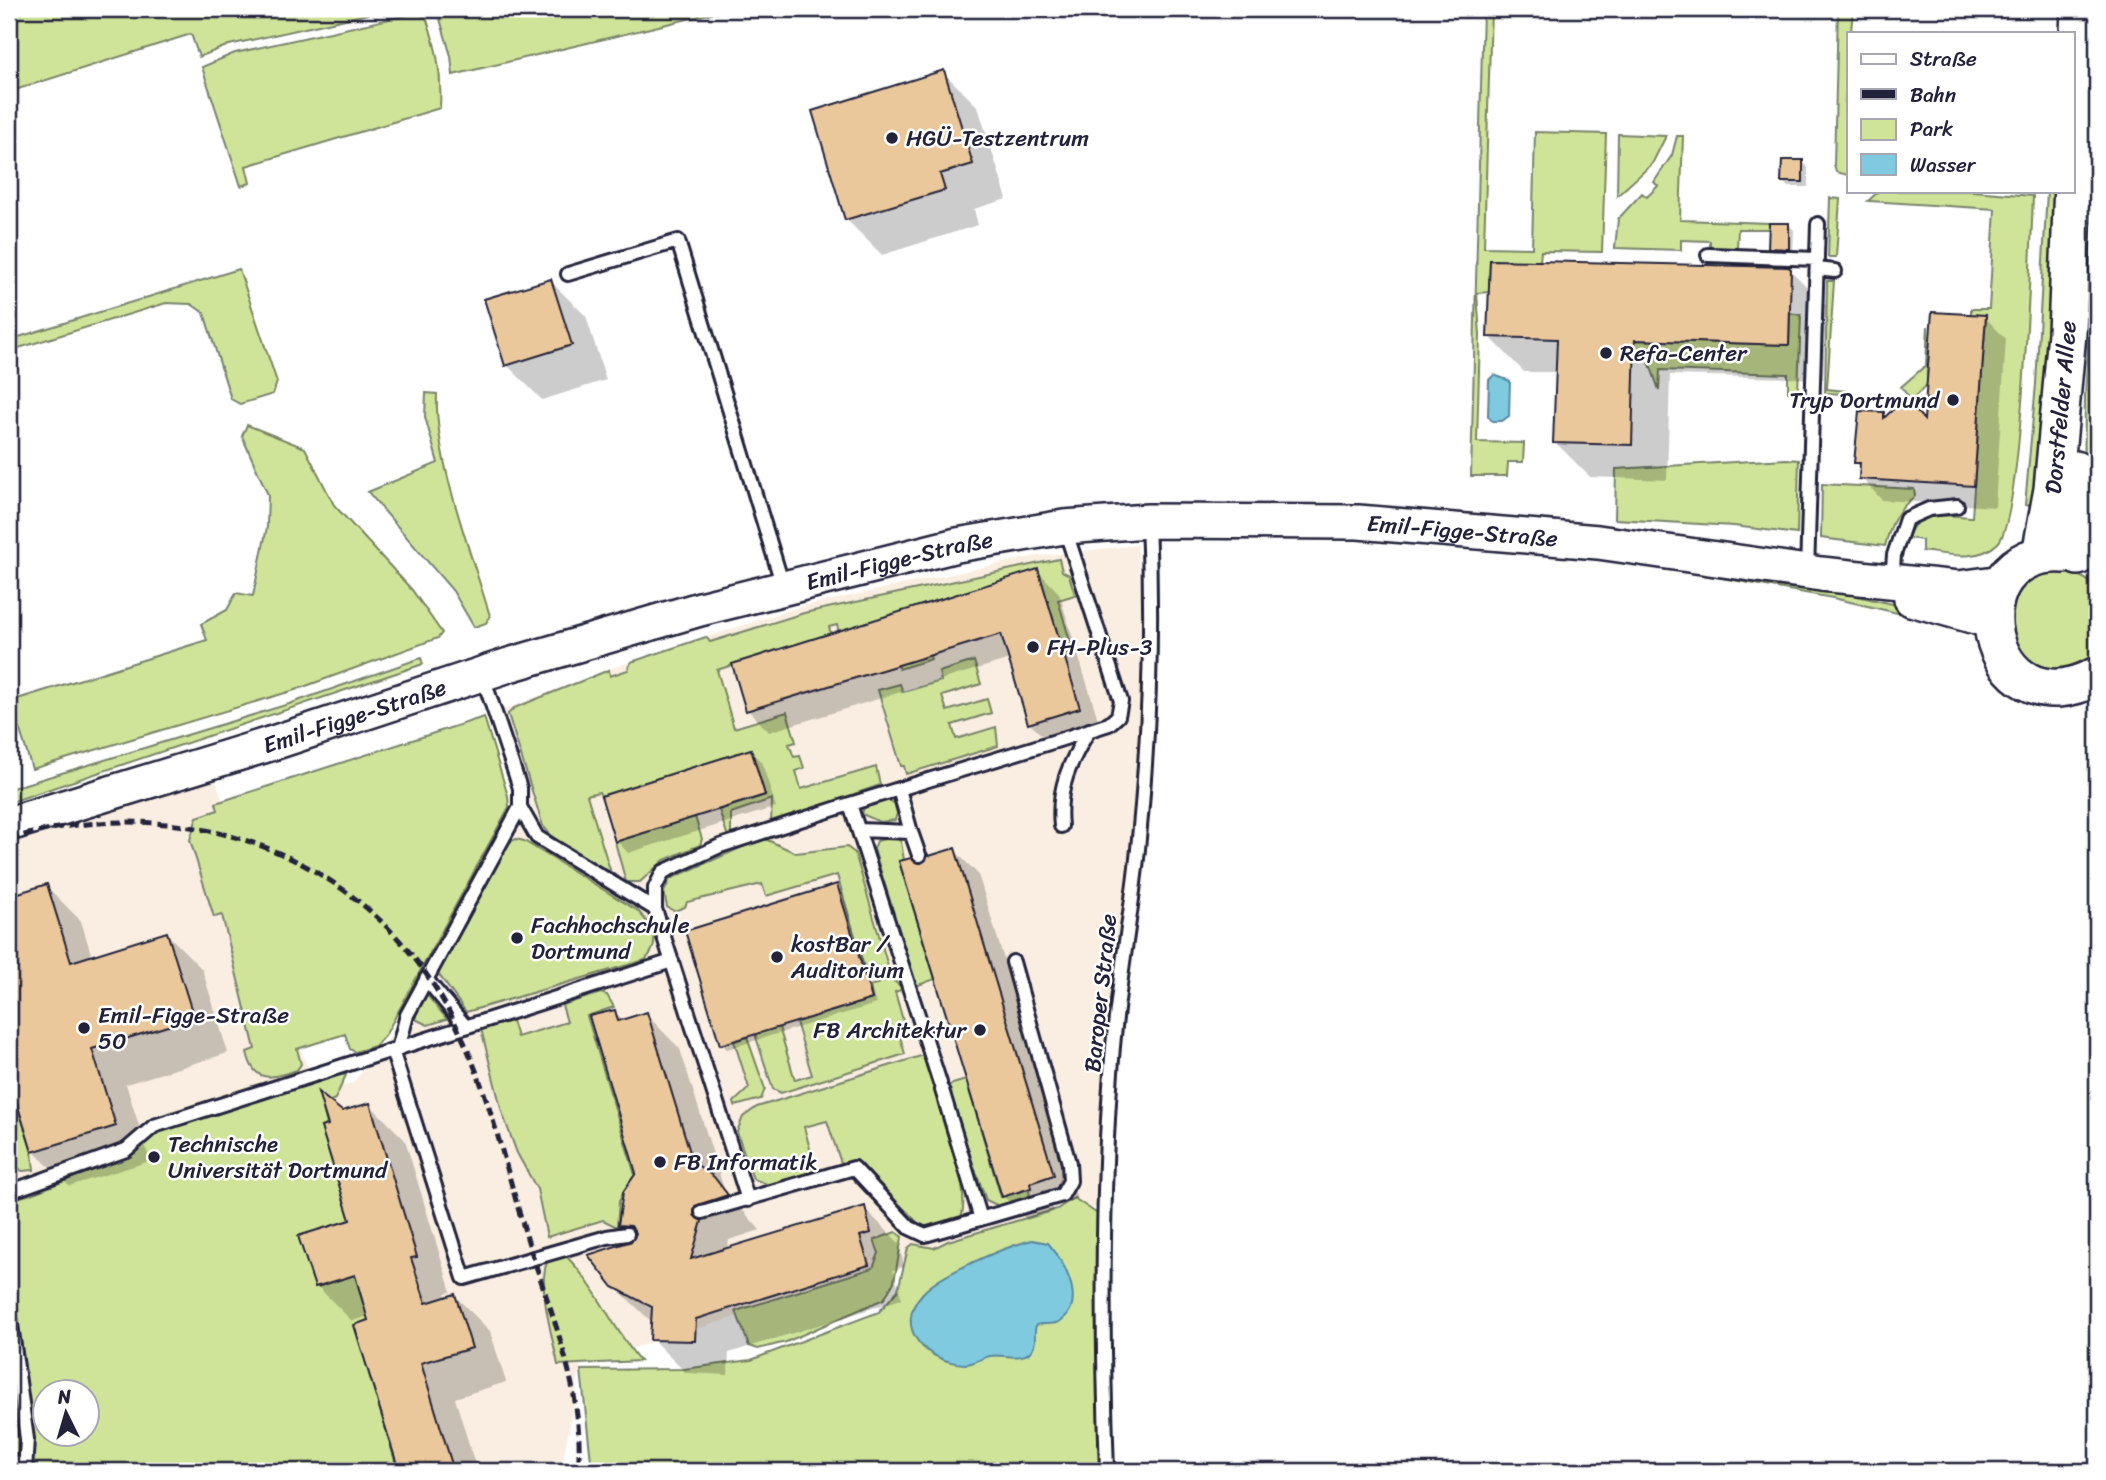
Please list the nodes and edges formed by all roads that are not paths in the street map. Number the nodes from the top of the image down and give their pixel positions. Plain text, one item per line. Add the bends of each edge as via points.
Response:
1 (2080, 9) edge
2 (2097, 120) edge
3 (2074, 153) edge
4 (2072, 192) edge
5 (1818, 224) dead end
6 (1708, 255) dead end
7 (1817, 264) junction
8 (1835, 271) dead end
9 (568, 274) dead end
10 (1957, 506) dead end
11 (1148, 521) junction
12 (1064, 527) junction
13 (2042, 555) junction
14 (2088, 561) edge
15 (1814, 573) junction
16 (1892, 581) junction
17 (2003, 582) junction
18 (783, 586) junction
19 (1990, 621) junction
20 (482, 674) junction
21 (2097, 676) edge
22 (1089, 730) junction
23 (899, 789) junction
24 (850, 804) junction
25 (520, 807) junction
26 (9, 824) edge
27 (1061, 826) dead end
28 (859, 830) junction
29 (911, 832) junction
30 (919, 855) dead end
31 (655, 909) junction
32 (672, 961) junction
33 (1013, 962) dead end
34 (426, 979) junction
35 (466, 1027) junction
36 (395, 1049) junction
37 (9, 1192) edge
38 (748, 1200) junction
39 (702, 1213) dead end
40 (981, 1219) junction
41 (627, 1234) dead end
42 (9, 1310) edge
43 (9, 1459) edge
44 (25, 1470) edge
45 (1107, 1471) edge

1 - 3 main road, Dorstfelder Allee
2 - 14 main road, Dorstfelder Allee via 2076,411
4 - 13 main road, Dorstfelder Allee via 2066,346 2051,513
5 - 7 lane
6 - 7 lane
7 - 8 lane
7 - 15 lane
9 - 18 lane via 678,241
10 - 16 lane via 1929,509 1906,519 1894,555
11 - 12 street, Emil-Figge-Straße
11 - 15 street, Emil-Figge-Straße via 1358,522 1489,531
11 - 45 lane, Baroper Straße via 1146,751 1112,1057 1107,1154
12 - 18 street, Emil-Figge-Straße via 957,545
12 - 22 lane via 1121,701 1118,716
13 - 14 main road
13 - 17 main road via 2018,566
15 - 16 street, Emil-Figge-Straße
15 - 19 street, Emil-Figge-Straße
16 - 17 street, Emil-Figge-Straße via 1958,588
17 - 19 main road
18 - 20 street, Emil-Figge-Straße
19 - 21 main road via 2004,661 2033,683 2065,688
20 - 25 lane via 520,788
20 - 26 street, Emil-Figge-Straße
22 - 23 lane
22 - 27 lane via 1062,783
23 - 24 lane
23 - 29 lane
24 - 28 lane
24 - 31 lane via 720,846 663,872 654,888
25 - 31 lane via 537,837
25 - 34 lane
28 - 29 lane
28 - 40 lane
29 - 30 lane
31 - 32 lane
32 - 35 lane
32 - 38 lane
33 - 40 lane via 1069,1163 1070,1181 1062,1195
34 - 35 lane
34 - 36 lane
35 - 36 lane
36 - 37 lane via 154,1126 126,1150
36 - 41 lane via 464,1278
38 - 39 lane
38 - 40 lane via 854,1168 919,1234 934,1234
42 - 44 lane via 22,1390
43 - 44 lane

